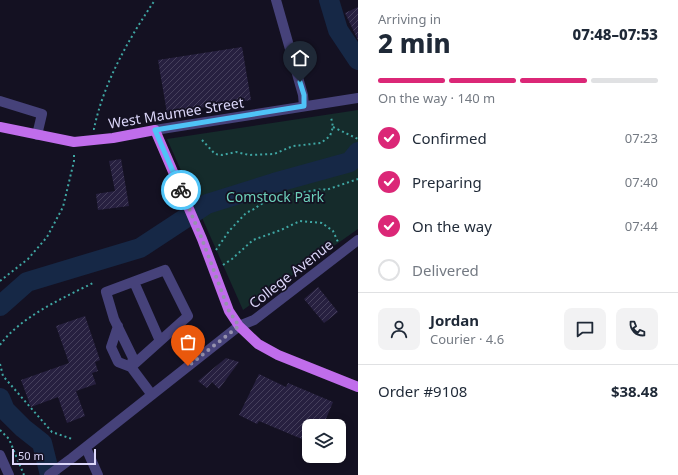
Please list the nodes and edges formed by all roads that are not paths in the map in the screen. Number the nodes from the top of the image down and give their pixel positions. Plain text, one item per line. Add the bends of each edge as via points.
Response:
1 (276, 0) edge
2 (358, 98) edge
3 (0, 101) edge
4 (304, 106) junction
5 (0, 127) edge
6 (155, 130) junction
7 (36, 135) junction
8 (356, 243) edge
9 (134, 282) junction
10 (118, 326) junction
11 (239, 326) junction
12 (160, 341) junction
13 (132, 367) junction
14 (358, 387) edge
15 (152, 395) junction
16 (86, 448) junction
17 (0, 455) edge
18 (9, 475) edge
19 (49, 475) edge
20 (98, 475) edge

1 - 4 street via 304,95
2 - 4 street, West Maumee Street
3 - 7 street via 42,114
4 - 6 street, West Maumee Street
5 - 7 main road, West Maumee Street
6 - 7 main road, West Maumee Street via 74,142
6 - 11 main road via 202,239 229,311
8 - 11 street, College Avenue via 254,320
9 - 10 street via 106,292
9 - 12 street
9 - 12 street via 165,270 188,316
10 - 13 street via 133,358
10 - 13 street via 111,347 118,362
11 - 14 main road via 258,344 278,355
11 - 15 street, College Avenue
12 - 13 street
13 - 15 street
15 - 16 street, College Avenue
16 - 19 street, College Avenue
16 - 20 street
17 - 18 street

